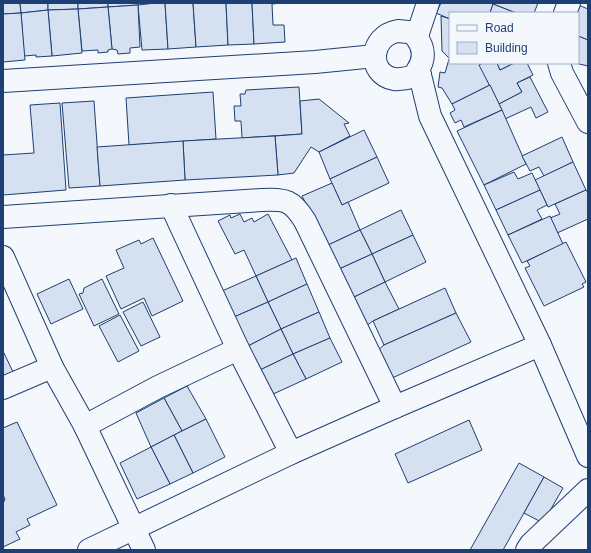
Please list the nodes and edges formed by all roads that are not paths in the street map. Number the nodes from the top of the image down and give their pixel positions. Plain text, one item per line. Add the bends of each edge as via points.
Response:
1 (428, 3) edge
2 (418, 33) junction
3 (375, 56) junction
4 (559, 64) edge
5 (420, 75) junction
6 (3, 81) edge
7 (588, 122) edge
8 (171, 205) junction
9 (3, 217) edge
10 (3, 257) edge
11 (540, 345) junction
12 (238, 349) junction
13 (52, 367) junction
14 (3, 388) edge
15 (394, 407) junction
16 (85, 426) junction
17 (291, 453) junction
18 (588, 456) edge
19 (588, 490) edge
20 (133, 529) junction
21 (89, 550) edge
22 (144, 550) edge
23 (528, 550) edge

1 - 2 street
2 - 3 street via 398,31 386,35 378,44
2 - 5 street via 416,37 423,54 421,66 417,71
3 - 5 street via 378,68 388,76 400,79
3 - 6 street
4 - 7 street
5 - 11 street via 430,116
8 - 9 street
8 - 12 street
8 - 15 street via 275,199 288,202 297,208
10 - 13 street
11 - 15 street
11 - 18 street
12 - 16 street via 158,387
12 - 17 street
13 - 14 street
13 - 16 street
15 - 17 street
16 - 20 street
17 - 20 street
19 - 23 street via 531,544
20 - 21 street
20 - 22 street

